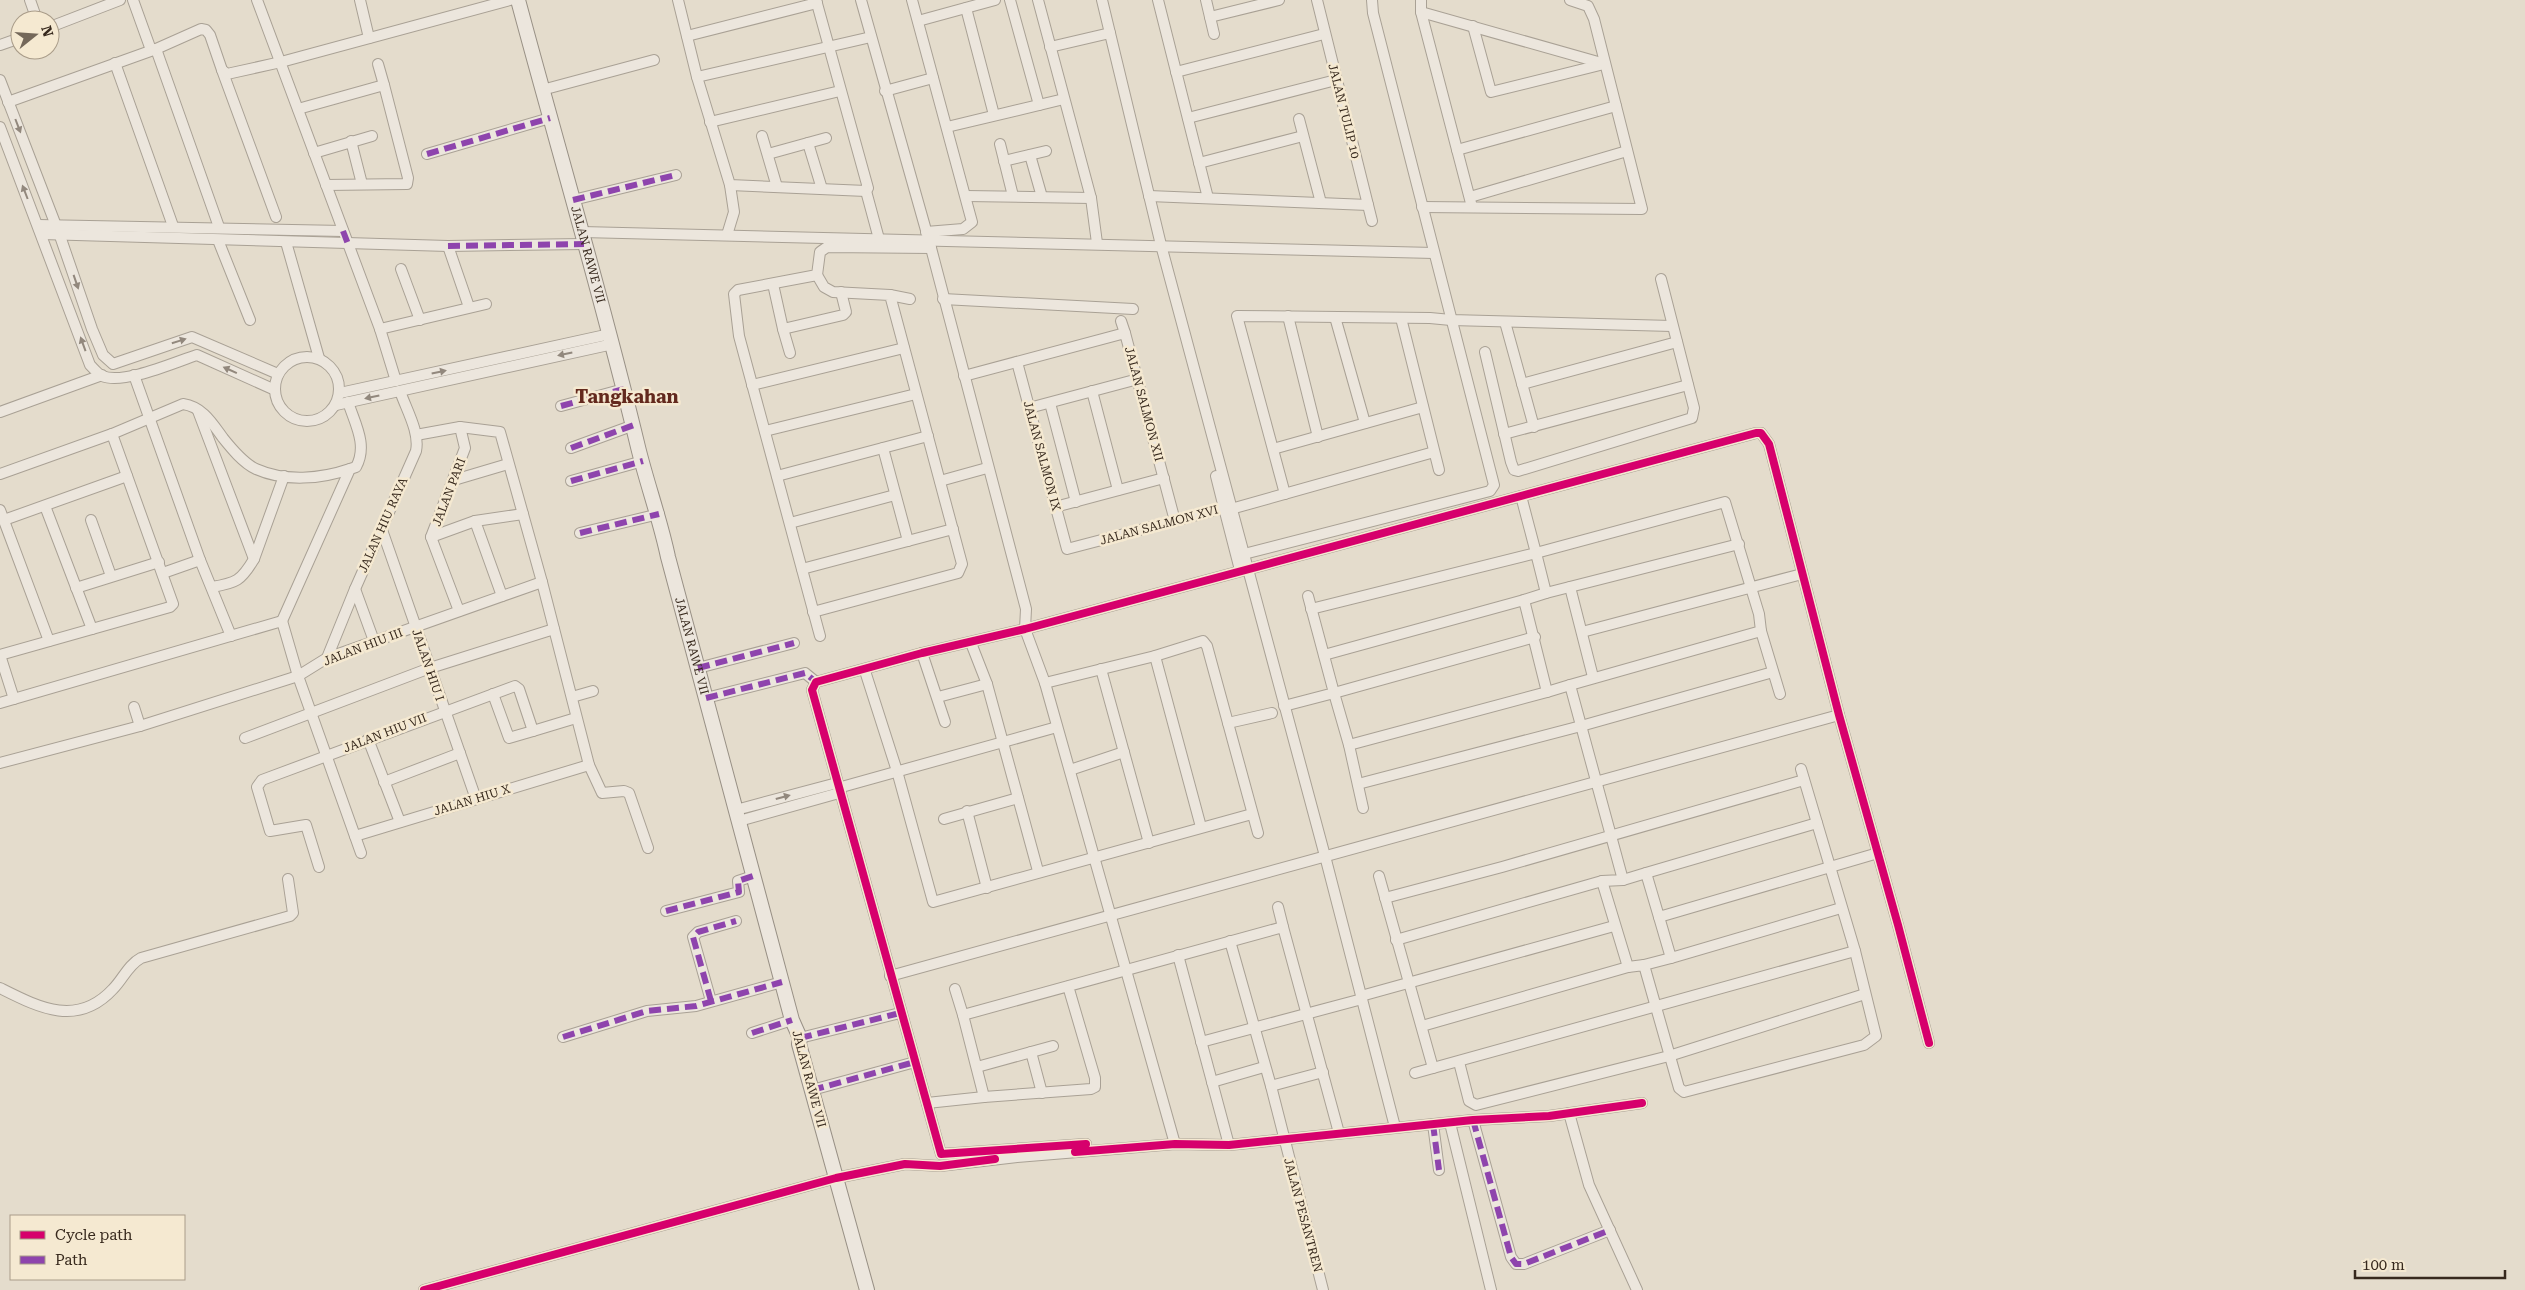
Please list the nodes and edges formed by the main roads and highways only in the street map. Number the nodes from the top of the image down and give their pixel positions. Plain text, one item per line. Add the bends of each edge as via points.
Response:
1 (518, 0) edge
2 (867, 1290) edge

1 - 2 main road, JALAN RAWE VII

